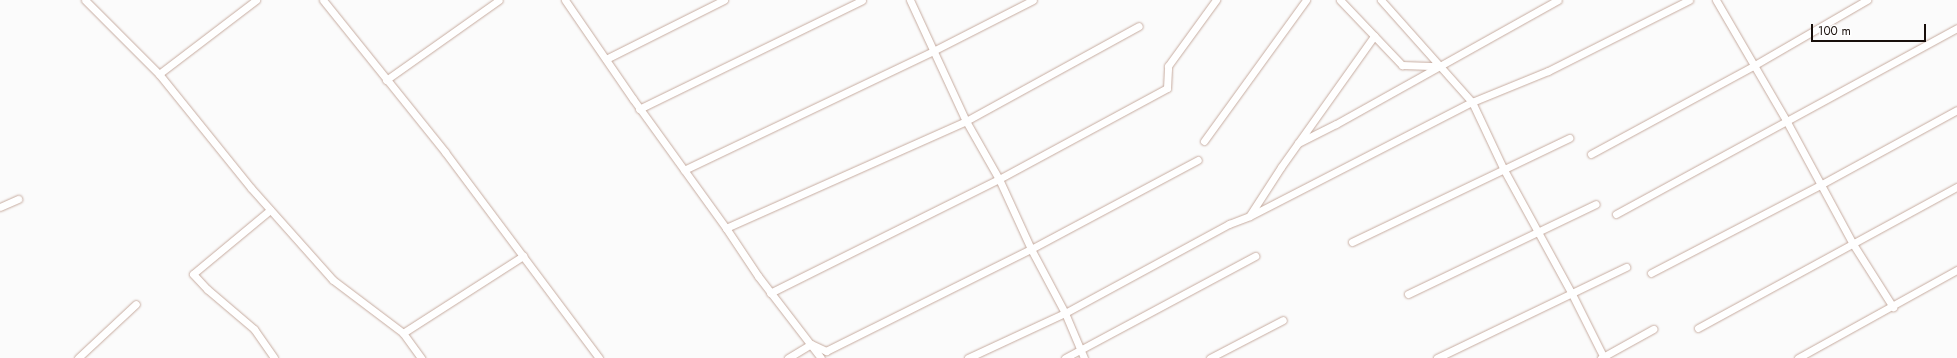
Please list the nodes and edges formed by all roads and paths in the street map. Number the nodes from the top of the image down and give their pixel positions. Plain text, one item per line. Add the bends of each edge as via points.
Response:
1 (85, 0) edge
2 (256, 0) edge
3 (323, 0) edge
4 (499, 0) edge
5 (565, 0) edge
6 (724, 0) edge
7 (862, 0) edge
8 (910, 0) edge
9 (1034, 0) edge
10 (1216, 0) edge
11 (1306, 0) edge
12 (1340, 0) edge
13 (1381, 0) edge
14 (1558, 0) edge
15 (1689, 0) edge
16 (1867, 0) edge
17 (1718, 1) edge
18 (1139, 26) dead end
19 (1957, 28) edge
20 (1374, 36) junction
21 (933, 52) junction
22 (606, 59) junction
23 (1439, 66) junction
24 (1753, 66) junction
25 (159, 74) junction
26 (386, 80) junction
27 (1472, 102) junction
28 (639, 109) junction
29 (1957, 110) edge
30 (966, 121) junction
31 (1787, 122) junction
32 (1569, 138) dead end
33 (1204, 141) dead end
34 (1298, 143) junction
35 (1591, 154) dead end
36 (1198, 160) dead end
37 (1503, 168) junction
38 (684, 170) junction
39 (999, 179) junction
40 (1820, 185) junction
41 (1957, 187) edge
42 (18, 199) dead end
43 (1596, 204) dead end
44 (0, 207) edge
45 (270, 210) junction
46 (1616, 214) dead end
47 (1250, 216) junction
48 (726, 228) junction
49 (1539, 232) junction
50 (1352, 242) dead end
51 (1853, 244) junction
52 (1031, 249) junction
53 (523, 256) junction
54 (1255, 256) dead end
55 (1626, 267) dead end
56 (1957, 270) edge
57 (1651, 273) dead end
58 (770, 293) junction
59 (1408, 294) dead end
60 (1572, 294) junction
61 (136, 304) dead end
62 (1893, 307) junction
63 (1065, 313) junction
64 (1283, 320) dead end
65 (1698, 328) dead end
66 (1653, 329) dead end
67 (403, 332) junction
68 (811, 344) junction
69 (1082, 355) edge
70 (78, 358) edge
71 (274, 358) edge
72 (421, 358) edge
73 (599, 358) edge
74 (788, 358) edge
75 (821, 358) edge
76 (968, 358) edge
77 (1065, 358) edge
78 (1210, 358) edge
79 (1437, 358) edge
80 (1602, 358) edge
81 (1798, 358) edge

1 - 25 street
2 - 25 street
3 - 26 street
4 - 26 street
5 - 22 street
6 - 22 street
7 - 28 street
8 - 21 street
9 - 21 street
10 - 39 street via 1168,66 1167,88
11 - 33 street
12 - 20 street
13 - 23 street
14 - 23 street
15 - 27 street via 1548,71
16 - 24 street
17 - 24 street
18 - 30 street
19 - 31 street
20 - 23 street via 1402,65
20 - 34 street
21 - 30 street
21 - 38 street
22 - 28 street
23 - 27 street
23 - 34 street
24 - 31 street
24 - 35 street
25 - 45 street
26 - 53 street via 445,152
27 - 37 street
27 - 47 street
28 - 38 street
29 - 40 street
30 - 39 street
30 - 48 street
31 - 40 street
31 - 46 street
32 - 37 street
34 - 47 street
36 - 52 street
37 - 49 street
37 - 50 street
38 - 48 street
39 - 52 street
39 - 58 street
40 - 51 street
40 - 57 street
41 - 51 street
42 - 44 street
43 - 49 street
45 - 67 street via 333,280
45 - 71 street via 193,274 254,329
47 - 63 street via 1228,224
48 - 58 street
49 - 59 street
49 - 60 street
51 - 62 street
51 - 65 street
52 - 63 street
52 - 68 street via 826,351
53 - 67 street
53 - 73 street
54 - 69 street
55 - 60 street
56 - 62 street
58 - 68 street
60 - 79 street
60 - 80 street
61 - 70 street
62 - 81 street
63 - 69 street
63 - 76 street
64 - 78 street
66 - 80 street
67 - 72 street
68 - 74 street
68 - 75 street
69 - 77 street

